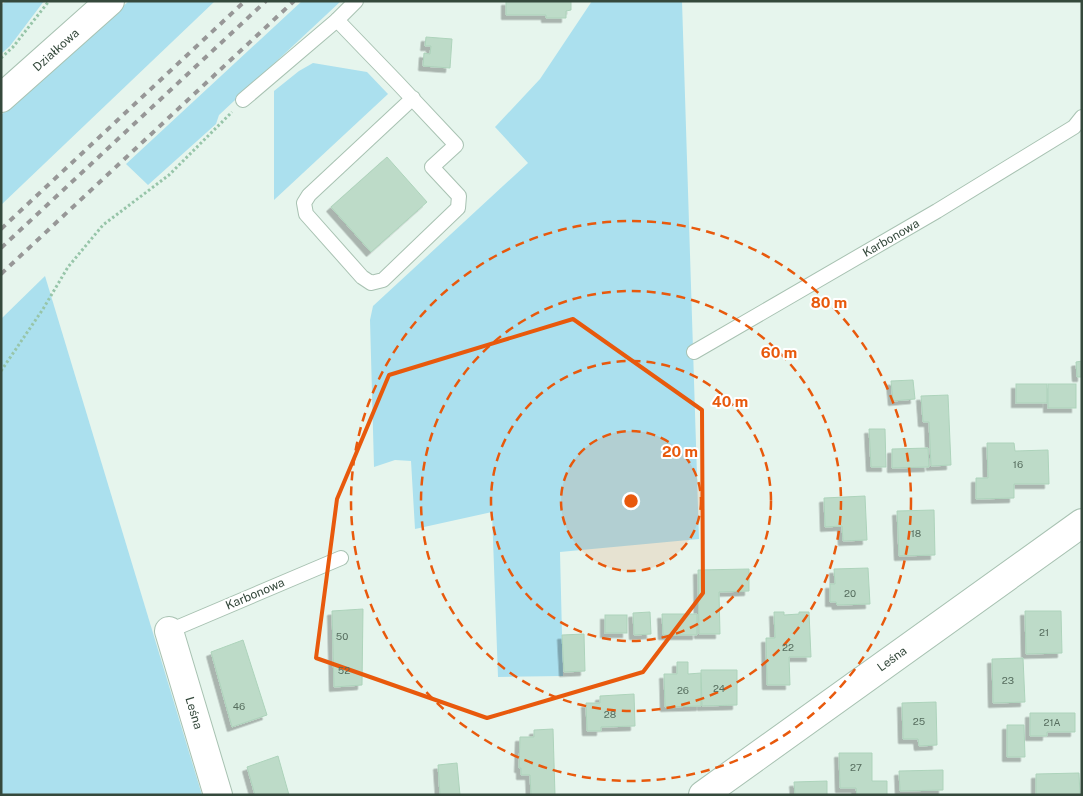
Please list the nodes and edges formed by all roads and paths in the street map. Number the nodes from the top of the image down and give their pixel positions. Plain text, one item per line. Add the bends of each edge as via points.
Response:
1 (49, 1) edge
2 (110, 1) edge
3 (356, 1) edge
4 (338, 20) junction
5 (1, 58) edge
6 (1, 98) edge
7 (413, 98) junction
8 (242, 100) joint
9 (1082, 117) edge
10 (694, 352) dead end
11 (1, 371) edge
12 (1082, 523) edge
13 (341, 558) dead end
14 (169, 631) joint
15 (218, 795) edge
16 (703, 795) edge

1 - 5 path via 13,48
2 - 6 street, Działkowa
3 - 4 lane
4 - 7 lane
4 - 8 lane
7 - 7 lane via 456,145 432,167 459,196 460,202 458,208 383,280 371,282 362,277 306,214 304,203
8 - 11 path via 169,175 103,225 68,266
9 - 10 lane, Karbonowa via 1074,127 937,211
12 - 16 street, Leśna
13 - 14 lane, Karbonowa
14 - 15 street, Leśna

